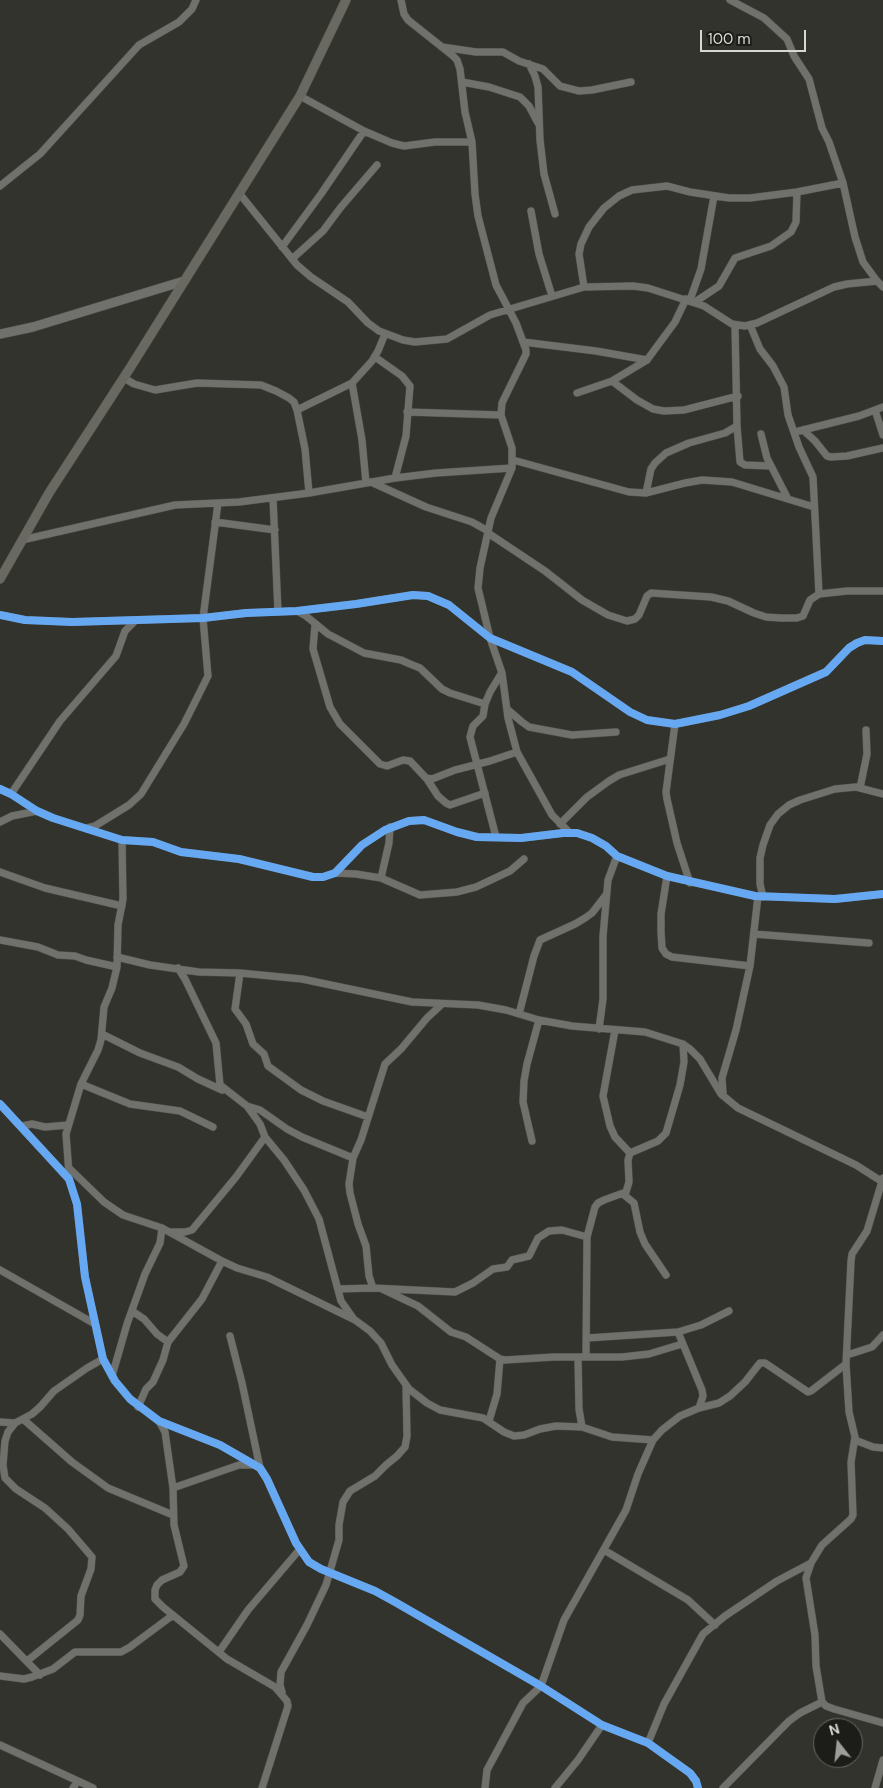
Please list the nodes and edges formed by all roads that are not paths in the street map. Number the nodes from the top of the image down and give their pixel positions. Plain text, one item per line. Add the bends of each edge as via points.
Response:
1 (196, 0) edge
2 (346, 0) edge
3 (401, 0) edge
4 (730, 0) edge
5 (441, 47) junction
6 (528, 64) junction
7 (462, 82) junction
8 (631, 82) dead end
9 (300, 96) junction
10 (540, 128) junction
11 (364, 130) junction
12 (472, 142) junction
13 (377, 165) dead end
14 (843, 183) junction
15 (0, 186) edge
16 (797, 192) junction
17 (239, 193) junction
18 (714, 196) junction
19 (531, 211) dead end
20 (555, 214) dead end
21 (282, 247) junction
22 (292, 259) junction
23 (184, 281) junction
24 (877, 281) junction
25 (584, 287) junction
26 (883, 287) edge
27 (552, 296) junction
28 (690, 300) junction
29 (509, 309) junction
30 (750, 325) junction
31 (735, 326) junction
32 (0, 334) edge
33 (385, 334) junction
34 (523, 342) junction
35 (375, 357) junction
36 (646, 360) junction
37 (124, 378) junction
38 (612, 381) junction
39 (352, 384) junction
40 (577, 394) dead end
41 (738, 396) junction
42 (883, 407) edge
43 (297, 410) junction
44 (875, 410) junction
45 (407, 412) junction
46 (501, 415) junction
47 (738, 426) junction
48 (802, 430) junction
49 (794, 433) junction
50 (760, 434) dead end
51 (883, 435) edge
52 (883, 448) edge
53 (513, 464) junction
54 (771, 466) junction
55 (395, 478) junction
56 (368, 483) junction
57 (309, 493) junction
58 (646, 493) junction
59 (787, 497) junction
60 (273, 498) junction
61 (218, 503) junction
62 (814, 507) junction
63 (215, 522) junction
64 (275, 530) junction
65 (488, 532) junction
66 (22, 540) junction
67 (0, 580) edge
68 (883, 591) edge
69 (819, 594) junction
70 (297, 611) junction
71 (278, 612) junction
72 (0, 615) edge
73 (203, 618) junction
74 (136, 620) junction
75 (315, 625) junction
76 (490, 638) junction
77 (883, 640) edge
78 (502, 673) junction
79 (485, 704) junction
80 (507, 708) junction
81 (676, 724) junction
82 (866, 730) dead end
83 (616, 732) dead end
84 (517, 752) junction
85 (670, 760) junction
86 (478, 764) junction
87 (427, 779) junction
88 (860, 788) junction
89 (0, 789) edge
90 (485, 793) junction
91 (10, 794) junction
92 (883, 794) edge
93 (37, 811) junction
94 (0, 822) edge
95 (560, 824) junction
96 (390, 827) junction
97 (87, 828) junction
98 (569, 832) junction
99 (496, 838) junction
100 (122, 840) junction
101 (617, 856) junction
102 (524, 859) dead end
103 (0, 872) edge
104 (335, 873) junction
105 (666, 876) junction
106 (381, 878) junction
107 (690, 883) junction
108 (607, 894) junction
109 (883, 894) edge
110 (761, 896) junction
111 (122, 906) junction
112 (754, 934) junction
113 (0, 940) edge
114 (869, 943) dead end
115 (117, 957) junction
116 (117, 966) junction
117 (750, 966) junction
118 (178, 968) junction
119 (240, 973) junction
120 (442, 1004) junction
121 (519, 1014) junction
122 (540, 1020) junction
123 (599, 1029) junction
124 (615, 1030) junction
125 (102, 1034) junction
126 (683, 1044) junction
127 (81, 1084) junction
128 (225, 1091) junction
129 (723, 1096) junction
130 (0, 1104) edge
131 (247, 1106) junction
132 (368, 1117) junction
133 (68, 1125) junction
134 (22, 1126) junction
135 (213, 1127) dead end
136 (265, 1137) junction
137 (532, 1141) dead end
138 (630, 1153) junction
139 (353, 1158) junction
140 (70, 1169) junction
141 (69, 1179) junction
142 (882, 1180) edge
143 (623, 1194) junction
144 (162, 1228) junction
145 (171, 1232) junction
146 (587, 1238) junction
147 (222, 1262) junction
148 (0, 1270) edge
149 (666, 1275) dead end
150 (373, 1288) junction
151 (338, 1289) junction
152 (382, 1289) junction
153 (132, 1311) junction
154 (728, 1312) dead end
155 (355, 1320) junction
156 (95, 1324) junction
157 (678, 1332) junction
158 (883, 1335) edge
159 (230, 1336) dead end
160 (587, 1338) junction
161 (168, 1342) junction
162 (682, 1344) junction
163 (847, 1355) junction
164 (578, 1358) junction
165 (586, 1358) junction
166 (103, 1359) junction
167 (500, 1359) junction
168 (846, 1364) junction
169 (112, 1376) junction
170 (406, 1386) junction
171 (138, 1407) junction
172 (699, 1408) junction
173 (22, 1418) junction
174 (159, 1421) junction
175 (489, 1421) junction
176 (0, 1422) edge
177 (15, 1423) junction
178 (582, 1427) junction
179 (653, 1440) junction
180 (855, 1440) junction
181 (883, 1448) edge
182 (257, 1466) junction
183 (173, 1488) junction
184 (173, 1515) junction
185 (300, 1550) junction
186 (604, 1550) junction
187 (811, 1563) junction
188 (330, 1573) junction
189 (173, 1615) junction
190 (715, 1625) junction
191 (0, 1634) edge
192 (219, 1652) junction
193 (27, 1661) junction
194 (40, 1675) junction
195 (0, 1676) edge
196 (541, 1686) junction
197 (284, 1696) junction
198 (822, 1702) junction
199 (883, 1722) edge
200 (602, 1725) junction
201 (648, 1743) junction
202 (0, 1745) edge
203 (883, 1760) edge
204 (78, 1781) junction
205 (74, 1788) edge
206 (93, 1788) edge
207 (262, 1788) edge
208 (485, 1788) edge
209 (555, 1788) edge
210 (698, 1788) edge
211 (723, 1788) edge
212 (875, 1788) edge

1 - 15 street via 179,22 138,45 40,154
2 - 9 main road
3 - 5 street via 408,20
4 - 14 street via 764,18 787,39 809,79 822,128
5 - 6 street via 476,52 499,51
5 - 7 street via 457,60
6 - 8 street via 543,69 560,86 579,91
6 - 10 street via 538,87
7 - 10 street via 520,96
7 - 12 street
9 - 11 street
9 - 17 main road
10 - 20 street via 544,174
11 - 12 street via 392,144 404,146
11 - 21 street
12 - 29 street via 478,216 496,285
13 - 22 street via 323,231
14 - 16 street
14 - 24 street via 863,262
16 - 18 street via 750,198
16 - 28 street via 796,222 792,232 771,246 735,258 719,286
17 - 21 street
17 - 23 main road
18 - 25 street via 658,186 632,190 619,196 604,208 581,244 579,254
18 - 28 street via 701,269
19 - 27 street via 539,254
21 - 22 street
22 - 33 street
23 - 32 street
23 - 37 main road
24 - 26 street
24 - 30 street via 834,287
25 - 27 street
25 - 28 street via 633,286
27 - 29 street
28 - 31 street
28 - 36 street
29 - 33 street via 490,315 447,339 415,342
29 - 34 street
30 - 31 street
30 - 49 street via 760,349 784,387
31 - 41 street
33 - 35 street
34 - 36 street
34 - 46 street via 526,354 504,396
35 - 39 street
35 - 45 street via 409,383
36 - 38 street
37 - 43 street via 156,390 197,382 261,385 289,398
37 - 66 main road
38 - 40 street
38 - 41 street via 637,400 664,411 684,410
39 - 43 street
39 - 56 street
41 - 47 street
42 - 44 street
43 - 57 street
44 - 48 street
44 - 51 street
45 - 46 street
45 - 55 street via 406,436
46 - 53 street via 512,448
47 - 54 street via 740,462
47 - 58 street via 666,453 651,469
48 - 49 street
48 - 52 street via 830,457
49 - 62 street via 813,477
50 - 54 street
53 - 55 street
53 - 58 street via 629,492
53 - 65 street
54 - 59 street
55 - 56 street
56 - 57 street
56 - 65 street via 472,522
57 - 60 street
58 - 59 street via 685,483 717,481
59 - 62 street
60 - 61 street
60 - 64 street
61 - 63 street
61 - 66 street via 175,505
62 - 69 street
63 - 64 street
63 - 73 street
64 - 71 street
65 - 69 street via 582,600 623,620 636,618 651,593 711,597 760,615 781,618 803,616 810,600
65 - 76 street via 478,588
66 - 67 main road
68 - 69 street
70 - 71 street
70 - 75 street
70 - 76 street via 413,595 428,596 449,605
71 - 73 street
72 - 74 street via 25,620 72,622
73 - 74 street
73 - 97 street via 208,676 184,724 137,799 103,822
74 - 91 street via 126,631 116,656 60,721
75 - 79 street via 364,653 401,660 420,668 450,693
75 - 87 street via 313,649 335,717 380,764 387,766 410,761
76 - 78 street
76 - 81 street via 572,672 647,720
77 - 81 street via 856,643 826,672 749,706
78 - 79 street
78 - 80 street
79 - 86 street via 484,716 471,731
80 - 83 street via 530,726 572,735
80 - 84 street
81 - 85 street
82 - 88 street via 867,754
84 - 86 street
84 - 95 street
85 - 95 street via 608,781
85 - 107 street via 667,799
86 - 87 street
86 - 90 street
87 - 90 street via 438,796 450,805
88 - 92 street
88 - 110 street via 835,789 800,800 778,814 770,825 760,858
89 - 91 street
90 - 99 street
91 - 93 street
93 - 94 street
93 - 97 street
95 - 98 street
96 - 99 street via 424,820 477,837
96 - 104 street via 362,845
96 - 106 street
97 - 100 street
98 - 99 street
98 - 101 street via 592,838
100 - 104 street via 152,842 181,852 239,859 313,877
100 - 111 street
101 - 105 street
101 - 108 street via 609,874
102 - 106 street via 502,874 457,892 420,895
103 - 111 street via 45,888
104 - 106 street
105 - 107 street
105 - 117 street via 661,932 662,948 666,954
107 - 110 street
108 - 121 street via 585,918 540,940
108 - 123 street
109 - 110 street via 834,899
110 - 112 street
111 - 115 street
112 - 114 street
112 - 117 street
113 - 116 street
115 - 116 street
115 - 118 street
116 - 125 street via 104,1007
117 - 129 street via 722,1078
118 - 119 street
118 - 128 street via 216,1043 218,1081
119 - 120 street via 302,978 394,999
119 - 132 street via 235,1009 246,1024 253,1044 264,1054 268,1066 301,1090
120 - 121 street via 478,1005
120 - 132 street via 385,1064
121 - 122 street
122 - 123 street
122 - 137 street via 524,1081 524,1102
123 - 124 street
124 - 126 street via 645,1032
124 - 138 street via 603,1096 612,1131
125 - 127 street via 98,1050
125 - 128 street
126 - 129 street via 700,1059
126 - 138 street via 680,1085 666,1133
127 - 133 street
127 - 135 street via 130,1104 180,1112
128 - 131 street
129 - 142 street via 738,1108
130 - 134 street
131 - 136 street
131 - 139 street via 260,1110 302,1137
132 - 139 street
133 - 134 street
133 - 140 street via 66,1140
134 - 141 street
136 - 145 street via 192,1230
136 - 151 street via 316,1211
138 - 143 street via 629,1182
139 - 150 street via 350,1193 366,1246 369,1281
140 - 141 street
140 - 144 street via 114,1209
141 - 156 street via 77,1204 84,1276
142 - 163 street via 870,1224 850,1261
143 - 146 street via 598,1203
143 - 149 street via 634,1203 645,1244
144 - 145 street
144 - 153 street via 160,1243
145 - 147 street
146 - 152 street via 562,1230 550,1231 538,1238 529,1256 493,1269 455,1292
146 - 160 street
147 - 155 street via 266,1277
147 - 161 street via 202,1299
148 - 156 street
150 - 151 street
150 - 152 street
151 - 155 street via 341,1301
152 - 167 street via 418,1306 451,1332 466,1337
153 - 161 street
153 - 169 street
154 - 157 street
155 - 170 street via 381,1343
156 - 166 street
157 - 160 street
157 - 162 street
158 - 163 street via 872,1347
159 - 182 street
160 - 165 street
161 - 171 street via 153,1382
162 - 165 street via 650,1354
162 - 172 street via 702,1390
163 - 168 street
164 - 165 street
164 - 167 street
164 - 178 street
166 - 169 street
166 - 173 street via 54,1391 40,1407
167 - 175 street via 497,1394
168 - 172 street via 808,1392 760,1363 730,1396
168 - 180 street via 849,1412
169 - 171 street
170 - 175 street via 418,1398 440,1410
170 - 188 street via 405,1447 375,1476 346,1496 339,1525 340,1540
171 - 174 street
172 - 179 street via 670,1423
173 - 177 street
173 - 184 street via 72,1462 108,1488
174 - 182 street via 220,1445
174 - 183 street via 165,1432
175 - 178 street via 514,1436 556,1426
176 - 177 street
177 - 193 street via 5,1441 5,1478 45,1508 92,1557 78,1620
178 - 179 street via 612,1437
179 - 186 street via 626,1510
180 - 181 street
180 - 187 street via 851,1462 853,1515 822,1545
182 - 183 street via 239,1465
182 - 185 street
183 - 184 street
184 - 189 street via 184,1566 180,1572 157,1585 154,1594
185 - 188 street via 309,1562
185 - 192 street via 248,1610
186 - 190 street via 688,1600
186 - 196 street via 564,1620
187 - 190 street via 777,1581
187 - 198 street via 806,1578
188 - 196 street via 382,1595
188 - 197 street via 281,1672 280,1685
189 - 192 street
189 - 194 street via 126,1650 74,1652
190 - 201 street via 703,1634 697,1644 664,1704
191 - 193 street
192 - 197 street via 276,1687
193 - 194 street
194 - 195 street via 24,1679
196 - 200 street
196 - 208 street via 523,1703 487,1770
197 - 207 street via 288,1706
198 - 199 street via 834,1709
198 - 211 street via 789,1721
200 - 201 street
200 - 209 street
201 - 210 street via 690,1772
202 - 204 street
203 - 212 street
204 - 205 street
204 - 206 street

